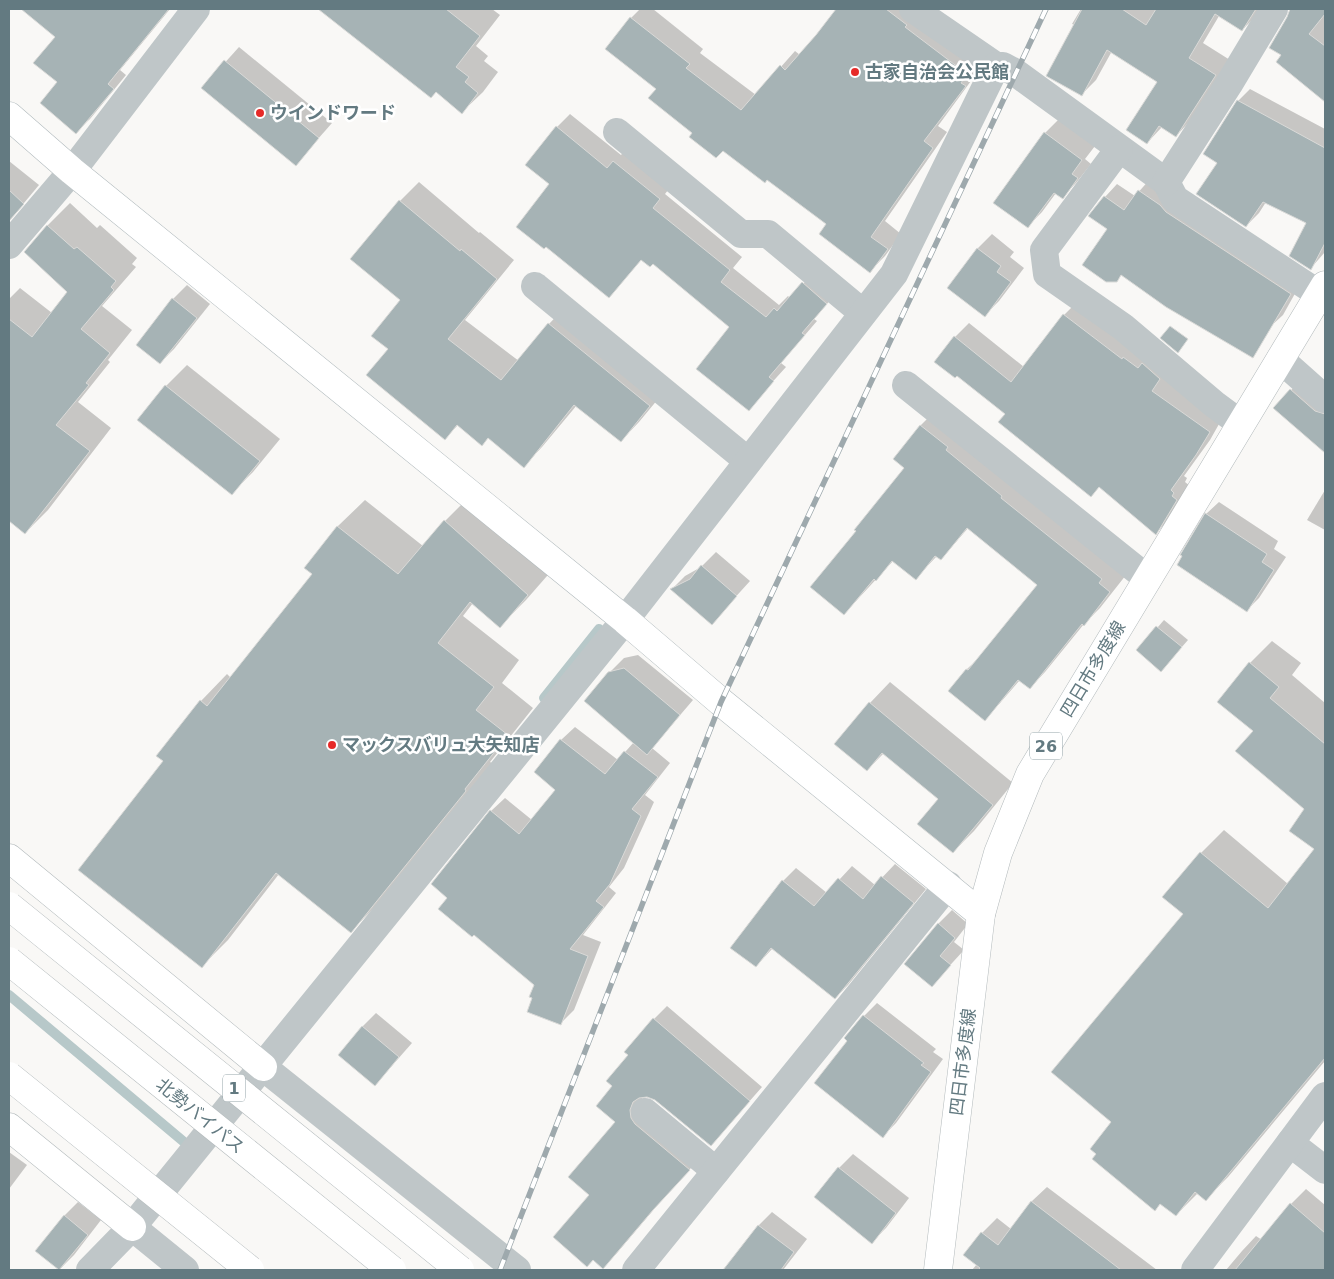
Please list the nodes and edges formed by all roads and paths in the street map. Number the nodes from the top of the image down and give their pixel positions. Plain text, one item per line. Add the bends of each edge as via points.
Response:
1 (196, 9) edge
2 (913, 9) edge
3 (1274, 9) edge
4 (996, 66) junction
5 (9, 116) edge
6 (617, 132) dead end
7 (1119, 149) junction
8 (72, 171) junction
9 (1166, 182) junction
10 (9, 245) edge
11 (535, 286) dead end
12 (1322, 289) edge
13 (863, 313) junction
14 (1280, 359) junction
15 (906, 385) dead end
16 (1325, 398) edge
17 (1241, 424) junction
18 (748, 461) junction
19 (1148, 579) junction
20 (625, 620) junction
21 (9, 858) edge
22 (948, 885) junction
23 (9, 906) edge
24 (981, 914) junction
25 (9, 962) edge
26 (263, 1067) junction
27 (9, 1076) edge
28 (1325, 1096) edge
29 (645, 1112) dead end
30 (9, 1127) edge
31 (1290, 1143) junction
32 (1325, 1170) edge
33 (716, 1171) junction
34 (132, 1228) junction
35 (90, 1270) edge
36 (185, 1270) edge
37 (250, 1270) edge
38 (392, 1270) edge
39 (460, 1270) edge
40 (517, 1270) edge
41 (636, 1270) edge
42 (938, 1270) edge
43 (1195, 1270) edge

1 - 8 street
2 - 4 street
3 - 9 street
4 - 7 street via 1016,73
4 - 13 street via 894,274
5 - 8 main road
6 - 13 street via 741,234 768,234
7 - 9 street
7 - 17 street via 1044,250 1047,274 1123,327
8 - 10 street
8 - 20 main road
9 - 12 street via 1175,199
11 - 18 street
12 - 14 main road, 四日市多度線 / 26
13 - 18 street
14 - 16 street
14 - 17 main road, 四日市多度線 / 26
15 - 19 street
17 - 19 main road, 四日市多度線 / 26
18 - 20 street
19 - 24 main road, 四日市多度線 / 26 via 1030,774 998,853
20 - 22 main road via 721,702
20 - 26 street
21 - 26 main road
22 - 24 main road
22 - 33 street
23 - 39 main road, 1, bridge
24 - 42 main road, 四日市多度線 / 26
25 - 38 main road, 北勢バイパス / 1, bridge
26 - 34 street
26 - 40 street
27 - 37 main road, bridge
28 - 31 street
29 - 33 street
30 - 34 main road
31 - 32 street
31 - 43 street
33 - 41 street
34 - 35 street
34 - 36 street

